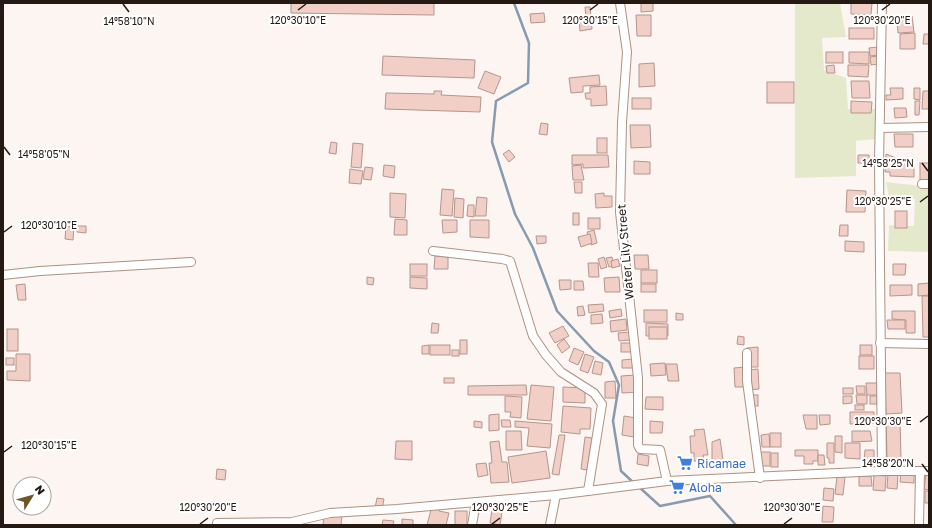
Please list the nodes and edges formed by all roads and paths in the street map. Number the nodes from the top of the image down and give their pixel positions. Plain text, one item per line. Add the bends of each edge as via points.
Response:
1 (620, 3) edge
2 (882, 3) edge
3 (929, 127) edge
4 (880, 128) junction
5 (433, 251) dead end
6 (191, 262) dead end
7 (3, 275) edge
8 (880, 343) junction
9 (929, 344) edge
10 (747, 353) dead end
11 (882, 471) junction
12 (920, 471) junction
13 (929, 472) edge
14 (760, 478) junction
15 (667, 482) junction
16 (588, 491) junction
17 (556, 495) junction
18 (476, 502) junction
19 (217, 525) edge
20 (472, 525) edge
21 (550, 525) edge
22 (919, 525) edge

1 - 15 street, Water Lily Street via 627,52 620,212 638,378 638,445 640,449 660,450
2 - 4 street
3 - 4 street
4 - 8 street
5 - 16 street via 510,261 533,336 561,372 594,393 602,404
6 - 7 street
8 - 9 street
8 - 11 street
10 - 14 street via 746,381
11 - 12 street
11 - 14 street
12 - 13 street
12 - 22 street
14 - 15 street
15 - 16 street
16 - 17 street
17 - 18 street
17 - 21 street
18 - 19 street via 330,513 292,522
18 - 20 street

